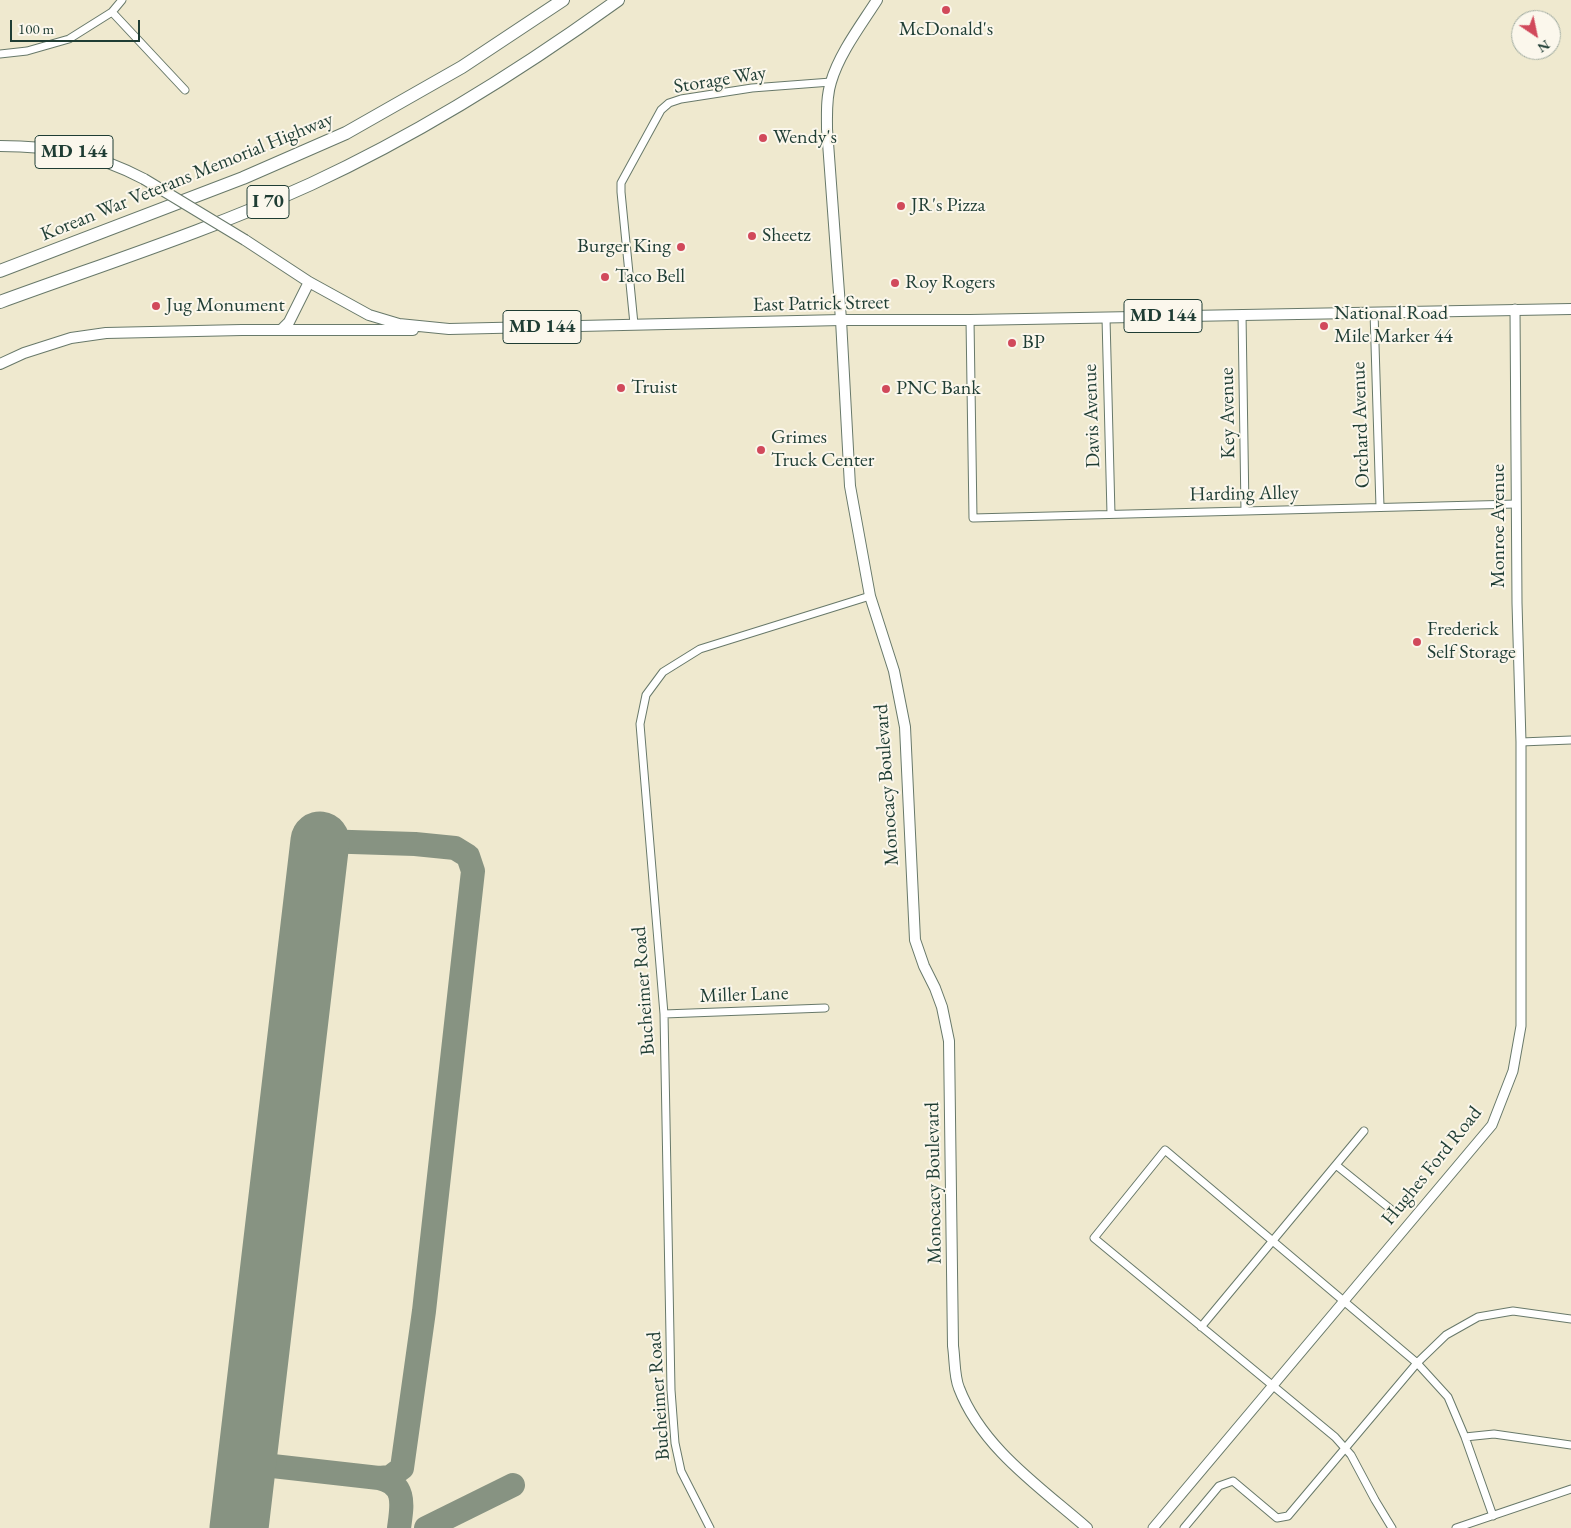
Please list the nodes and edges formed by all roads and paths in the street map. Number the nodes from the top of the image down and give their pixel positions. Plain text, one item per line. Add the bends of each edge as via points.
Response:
1 (122, 0) edge
2 (563, 0) edge
3 (618, 0) edge
4 (629, 0) edge
5 (877, 0) edge
6 (112, 12) junction
7 (585, 24) junction
8 (0, 54) edge
9 (831, 82) junction
10 (185, 90) dead end
11 (0, 146) edge
12 (0, 272) edge
13 (309, 282) junction
14 (0, 302) edge
15 (1514, 309) junction
16 (1571, 309) edge
17 (1374, 312) junction
18 (1242, 314) junction
19 (1106, 318) junction
20 (841, 320) junction
21 (970, 320) junction
22 (634, 324) junction
23 (282, 329) junction
24 (449, 329) junction
25 (1, 363) edge
26 (1516, 504) junction
27 (1380, 507) junction
28 (1245, 511) junction
29 (1111, 514) junction
30 (870, 596) junction
31 (1571, 740) edge
32 (1521, 742) junction
33 (825, 1008) dead end
34 (664, 1014) junction
35 (1364, 1131) dead end
36 (1336, 1165) junction
37 (1393, 1210) dead end
38 (1272, 1240) junction
39 (1344, 1301) junction
40 (1571, 1319) edge
41 (1201, 1327) junction
42 (1417, 1363) junction
43 (1273, 1386) junction
44 (1466, 1437) junction
45 (1571, 1445) edge
46 (1346, 1449) junction
47 (1571, 1490) edge
48 (1493, 1516) junction
49 (710, 1528) edge
50 (1088, 1528) edge
51 (1153, 1528) edge
52 (1184, 1528) edge
53 (1392, 1528) edge
54 (1456, 1528) edge

1 - 6 street
2 - 12 highway, Korean War Veterans Memorial Highway / I 70 via 462,67 346,133 243,178
3 - 7 highway, I 70
4 - 7 highway
5 - 9 main road, Monocacy Boulevard
6 - 8 street via 69,39 28,51
6 - 10 street
7 - 14 highway, I 70 via 436,119 310,184 212,226
9 - 20 main road, Monocacy Boulevard via 827,129
9 - 22 street, Storage Way via 752,88 681,99 669,103 662,110 622,183
11 - 13 main road, East Patrick Street / MD 144, bridge via 75,152 122,168 245,240
13 - 23 main road via 289,322
13 - 24 main road, East Patrick Street / MD 144 via 352,307 383,320
15 - 16 main road, East Patrick Street / MD 144
15 - 17 main road, East Patrick Street / MD 144
15 - 26 street, Monroe Avenue
17 - 18 main road, East Patrick Street / MD 144
17 - 27 street, Orchard Avenue
18 - 19 main road, East Patrick Street / MD 144
18 - 28 street, Key Avenue
19 - 21 main road, East Patrick Street / MD 144
19 - 29 street, Davis Avenue
20 - 21 main road, East Patrick Street / MD 144
20 - 22 main road, East Patrick Street / MD 144
20 - 30 main road, Monocacy Boulevard via 850,486
21 - 29 street, Harding Alley via 973,518
22 - 24 main road, East Patrick Street / MD 144
23 - 24 main road
23 - 25 main road via 106,333 72,338
26 - 27 street, Harding Alley
26 - 32 street, Monroe Avenue
27 - 28 street, Harding Alley
28 - 29 street, Harding Alley
30 - 34 street, Bucheimer Road via 700,649 663,672 646,695 640,724
30 - 50 main road, Monocacy Boulevard via 894,671 905,727 915,940 942,1007 949,1041 953,1346 958,1386 974,1420 999,1451
31 - 32 street
32 - 39 street, Hughes Ford Road via 1521,1026 1513,1072 1492,1125
33 - 34 street, Miller Lane
34 - 49 street, Bucheimer Road via 671,1390 675,1443 681,1471
35 - 36 street
36 - 37 street
36 - 38 street
38 - 39 street
38 - 41 street
38 - 41 street via 1166,1150 1094,1238
39 - 42 street
39 - 43 street, Hughes Ford Road
40 - 42 street via 1513,1311 1478,1317 1446,1335
41 - 43 street
42 - 44 street via 1448,1397
42 - 46 street
43 - 46 street
43 - 51 street, Hughes Ford Road
44 - 45 street via 1494,1434
44 - 48 street
46 - 52 street via 1288,1516 1277,1518 1233,1481 1219,1486
46 - 53 street
47 - 48 street
48 - 54 street

